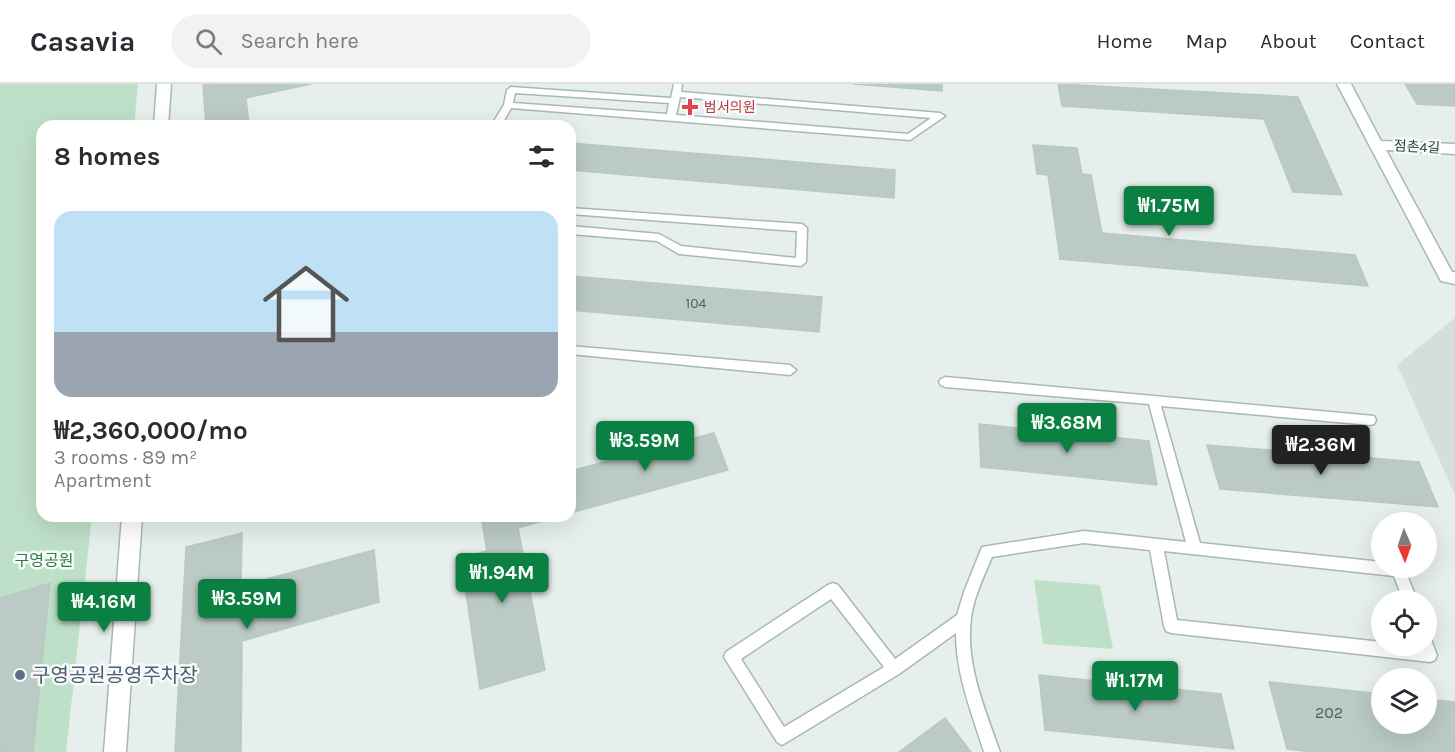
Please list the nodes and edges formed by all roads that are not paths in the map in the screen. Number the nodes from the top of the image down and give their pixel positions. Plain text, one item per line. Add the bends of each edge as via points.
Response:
1 (164, 84) edge
2 (1344, 84) edge
3 (676, 93) edge
4 (507, 105) junction
5 (671, 117) junction
6 (161, 120) edge
7 (499, 120) edge
8 (1376, 145) junction
9 (1455, 149) edge
10 (576, 211) edge
11 (576, 231) edge
12 (1455, 278) edge
13 (576, 351) edge
14 (790, 370) dead end
15 (945, 382) dead end
16 (1154, 400) junction
17 (1370, 420) dead end
18 (132, 522) edge
19 (1156, 546) junction
20 (1196, 549) junction
21 (1406, 590) edge
22 (964, 619) junction
23 (1371, 648) edge
24 (894, 669) junction
25 (115, 752) edge
26 (992, 752) edge

1 - 6 street
2 - 8 street, 점촌4길
3 - 4 lane via 511,90
3 - 5 lane
3 - 5 lane via 940,116 910,137
4 - 5 lane
4 - 7 lane
8 - 9 street, 점촌4길
8 - 12 street via 1447,277
10 - 11 lane via 801,228 801,262 679,250 660,238
13 - 14 lane
15 - 16 lane
16 - 17 lane
16 - 20 lane
18 - 25 street
19 - 20 lane
19 - 22 lane via 1084,537 987,551
19 - 23 lane via 1171,626
20 - 21 lane via 1399,570
22 - 24 lane
22 - 26 lane via 964,666
24 - 24 lane via 782,737 731,657 833,590

